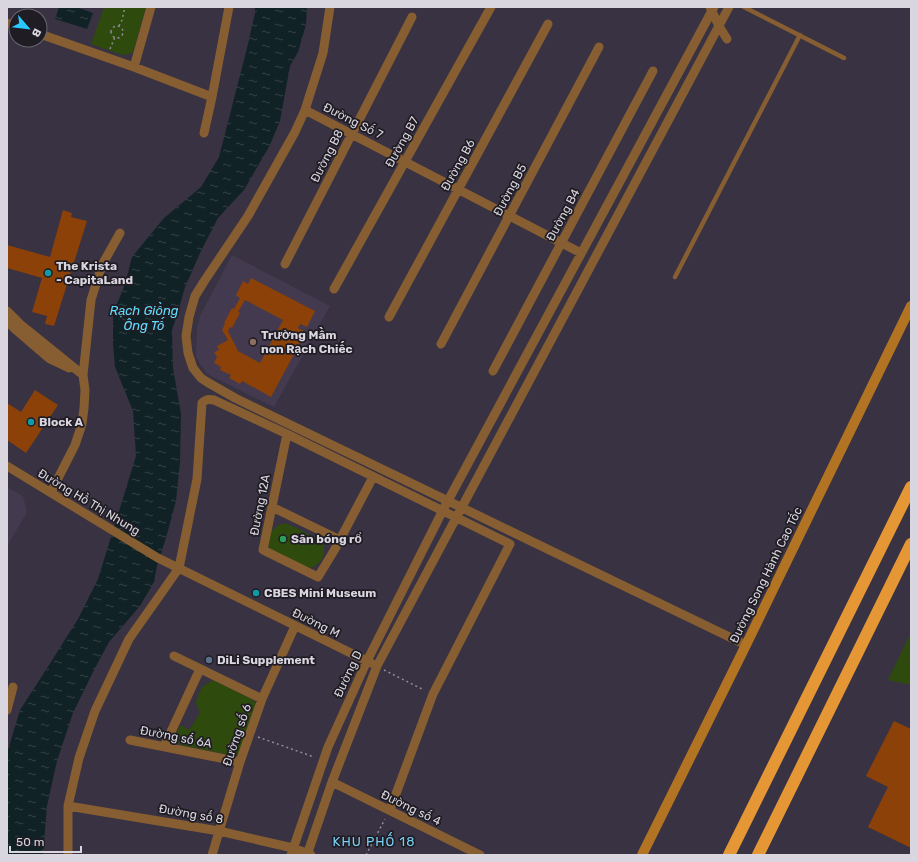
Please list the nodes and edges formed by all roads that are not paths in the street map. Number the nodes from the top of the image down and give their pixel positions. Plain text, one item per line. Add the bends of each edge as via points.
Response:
1 (151, 7) edge
2 (230, 7) edge
3 (330, 7) edge
4 (491, 7) edge
5 (729, 7) edge
6 (744, 7) edge
7 (712, 8) edge
8 (412, 17) dead end
9 (548, 24) dead end
10 (719, 26) junction
11 (800, 35) junction
12 (48, 37) edge
13 (727, 39) dead end
14 (599, 47) dead end
15 (844, 58) dead end
16 (134, 67) junction
17 (653, 71) dead end
18 (212, 97) junction
19 (305, 110) junction
20 (204, 133) dead end
21 (352, 134) junction
22 (404, 161) junction
23 (458, 190) junction
24 (510, 216) junction
25 (120, 233) dead end
26 (562, 243) junction
27 (582, 253) junction
28 (285, 264) dead end
29 (674, 276) dead end
30 (334, 289) dead end
31 (911, 306) edge
32 (7, 311) edge
33 (389, 317) dead end
34 (7, 321) edge
35 (17, 327) junction
36 (441, 344) dead end
37 (493, 371) dead end
38 (83, 375) junction
39 (286, 434) junction
40 (7, 466) edge
41 (373, 477) junction
42 (911, 487) edge
43 (51, 492) junction
44 (448, 502) junction
45 (272, 507) junction
46 (462, 508) junction
47 (444, 510) junction
48 (457, 517) junction
49 (340, 540) junction
50 (911, 544) edge
51 (158, 558) joint
52 (179, 568) junction
53 (295, 626) junction
54 (746, 645) junction
55 (174, 656) dead end
56 (367, 661) junction
57 (377, 666) junction
58 (200, 669) junction
59 (13, 687) dead end
60 (262, 699) junction
61 (7, 710) edge
62 (130, 740) dead end
63 (164, 747) junction
64 (240, 762) junction
65 (332, 782) junction
66 (68, 806) junction
67 (390, 810) junction
68 (219, 831) junction
69 (292, 852) edge
70 (308, 854) edge
71 (68, 855) edge
72 (212, 855) edge
73 (478, 855) edge
74 (642, 855) edge
75 (729, 855) edge
76 (758, 855) edge

1 - 16 street
2 - 18 street
3 - 19 street via 323,53
4 - 22 street, Đường B7
5 - 10 street, Đường D
6 - 11 lane
7 - 10 street
7 - 27 street, Đường D
8 - 21 street, Đường B8
9 - 23 street, Đường B6
10 - 13 street
10 - 46 street, Đường D
11 - 15 lane
11 - 29 lane
12 - 16 street
14 - 24 street, Đường B5
16 - 18 street
17 - 26 street, Đường B4
18 - 20 street
19 - 21 street, Đường Số 7
19 - 44 street via 248,216 195,296 188,317 186,336 193,368 201,378 235,398
21 - 22 street, Đường Số 7
21 - 28 street, Đường B8
22 - 23 street, Đường Số 7
22 - 30 street, Đường B7
23 - 24 street, Đường Số 7
23 - 33 street, Đường B6
24 - 26 street, Đường Số 7
24 - 36 street, Đường B5
25 - 38 street via 102,265 91,300
26 - 27 street, Đường Số 7
26 - 37 street, Đường B4
27 - 44 street, Đường D
31 - 54 main road, Đường Song Hành Cao Tốc
32 - 35 street
34 - 35 street
35 - 38 street via 50,359
38 - 43 street via 85,390 82,424 75,445
39 - 41 street
39 - 45 street, Đường 12A
39 - 52 street via 214,400 205,400 202,403 197,479
40 - 43 street, Đường Hồ Thị Nhung
41 - 47 street
41 - 49 street, Đường 12A
42 - 75 highway
43 - 51 street, Đường Hồ Thị Nhung
44 - 46 street
44 - 47 street, Đường D
45 - 49 street
45 - 49 street, Đường 12A via 263,550 318,577
46 - 48 street, Đường D
46 - 54 street
47 - 48 street
47 - 56 street, Đường D
48 - 57 street, Đường D
48 - 67 street via 510,544 433,694
50 - 76 highway
51 - 52 street, Đường M
52 - 53 street, Đường M
52 - 66 street via 129,638 96,711 79,758
53 - 56 street, Đường M
53 - 60 street, Đường số 6
54 - 74 main road, Đường Song Hành Cao Tốc
55 - 58 street
56 - 57 street, Đường M
56 - 69 street, Đường D via 328,747
57 - 65 street, Đường D
58 - 60 street
58 - 63 street
59 - 61 street
60 - 64 street, Đường số 6
62 - 63 street, Đường số 6A
63 - 64 street, Đường số 6A
64 - 68 street, Đường số 6
65 - 67 street, Đường số 4
65 - 70 street, Đường D
66 - 68 street, Đường số 8
66 - 71 street
67 - 73 street, Đường số 4
68 - 69 street, Đường số 8
68 - 72 street, Đường số 6
69 - 70 street, Đường số 8

